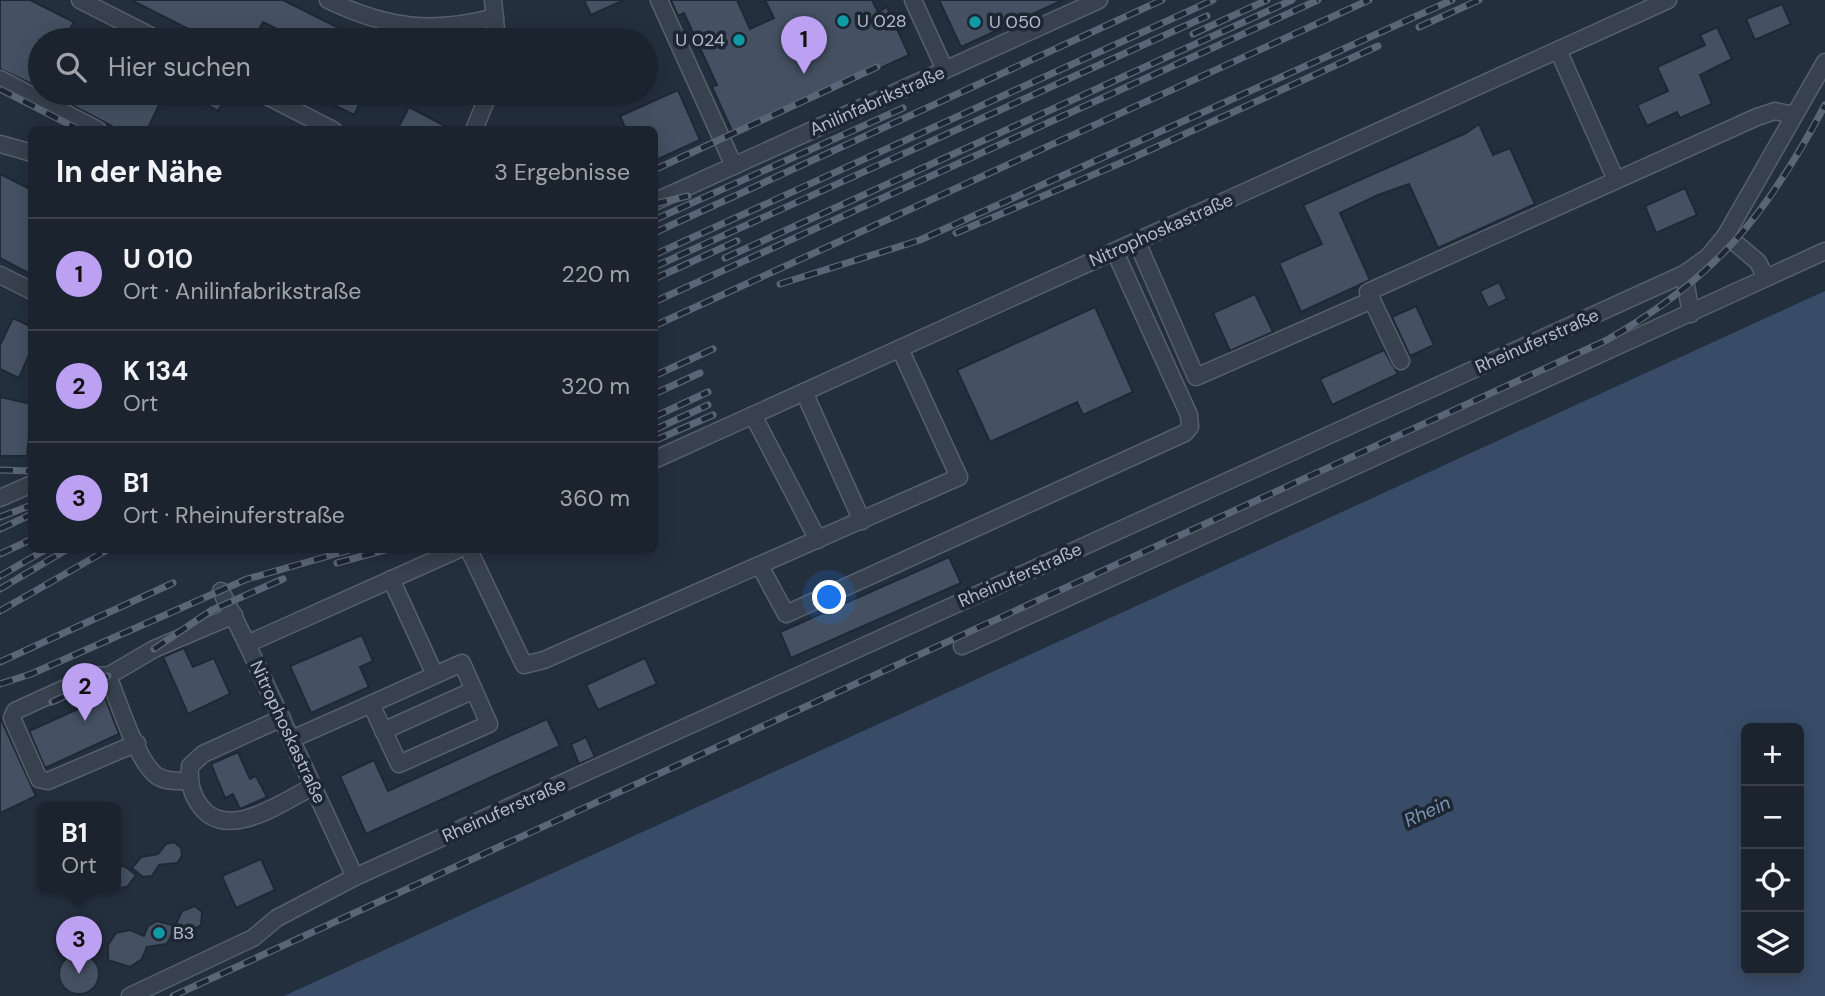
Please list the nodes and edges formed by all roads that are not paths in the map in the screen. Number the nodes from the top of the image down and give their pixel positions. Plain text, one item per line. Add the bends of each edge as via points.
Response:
1 (80, 0) edge
2 (328, 0) edge
3 (494, 0) edge
4 (659, 0) edge
5 (912, 0) edge
6 (1099, 0) edge
7 (1668, 0) edge
8 (495, 17) junction
9 (135, 28) edge
10 (421, 28) edge
11 (434, 28) edge
12 (496, 28) edge
13 (1558, 50) junction
14 (1825, 62) edge
15 (944, 70) junction
16 (0, 79) edge
17 (28, 93) edge
18 (50, 105) edge
19 (284, 105) edge
20 (484, 105) edge
21 (1794, 115) junction
22 (91, 126) edge
23 (325, 126) edge
24 (476, 126) edge
25 (0, 144) edge
26 (28, 152) edge
27 (734, 166) junction
28 (1616, 180) junction
29 (658, 200) edge
30 (1726, 235) junction
31 (1137, 242) junction
32 (1115, 251) junction
33 (1825, 251) edge
34 (1684, 274) junction
35 (0, 275) edge
36 (1766, 278) junction
37 (28, 289) edge
38 (1372, 300) junction
39 (1691, 313) junction
40 (900, 349) junction
41 (1401, 361) dead end
42 (1196, 377) junction
43 (1177, 386) junction
44 (804, 392) junction
45 (753, 415) junction
46 (658, 458) edge
47 (28, 486) edge
48 (0, 498) edge
49 (862, 521) junction
50 (818, 540) junction
51 (450, 553) edge
52 (470, 553) edge
53 (760, 566) junction
54 (391, 579) junction
55 (221, 591) dead end
56 (234, 615) junction
57 (247, 644) junction
58 (962, 646) dead end
59 (435, 675) junction
60 (108, 676) junction
61 (474, 690) junction
62 (371, 704) junction
63 (282, 718) junction
64 (383, 731) junction
65 (292, 739) junction
66 (137, 743) junction
67 (189, 781) junction
68 (314, 786) junction
69 (355, 877) junction
70 (131, 996) edge

1 - 9 street
2 - 10 street via 359,15
3 - 8 street
4 - 27 street
5 - 15 street
6 - 15 street, Anilinfabrikstraße
7 - 13 street, Nitrophoskastraße
8 - 11 street
8 - 12 street
13 - 28 street
13 - 31 street, Nitrophoskastraße
14 - 21 street, Rheinuferstraße
15 - 27 street, Anilinfabrikstraße
16 - 17 street
18 - 22 street
19 - 23 street
20 - 24 street
21 - 28 street via 1775,111 1757,117
21 - 30 street, Rheinuferstraße
25 - 26 street
27 - 29 street, Anilinfabrikstraße
28 - 38 street via 1368,292
30 - 34 street, Rheinuferstraße via 1708,257
30 - 36 street via 1758,262
31 - 32 street, Nitrophoskastraße
31 - 42 street
32 - 40 street, Nitrophoskastraße
32 - 43 street
33 - 36 street
34 - 39 street
34 - 69 street, Rheinuferstraße
35 - 37 street
36 - 39 street
38 - 41 street
38 - 42 street
39 - 58 street
40 - 44 street, Nitrophoskastraße
40 - 49 street via 959,477
42 - 43 street
43 - 53 street via 1189,415 1190,427 1185,433 786,614
44 - 45 street, Nitrophoskastraße
44 - 49 street
45 - 46 street, Nitrophoskastraße
45 - 50 street
47 - 48 street
49 - 50 street
50 - 53 street
51 - 54 street, Nitrophoskastraße
52 - 53 street via 524,665
54 - 57 street, Nitrophoskastraße
54 - 59 street
55 - 56 street
56 - 57 street
56 - 60 street via 154,649
57 - 63 street, Nitrophoskastraße
59 - 61 street via 462,663
59 - 62 street
60 - 66 street
60 - 66 street via 94,675 15,711 12,718 39,779 48,781
61 - 64 street
61 - 64 street via 489,724 398,764
62 - 64 street
62 - 65 street
63 - 65 street, Nitrophoskastraße
63 - 67 street via 203,754 190,766
65 - 68 street, Nitrophoskastraße
66 - 67 street via 156,775
67 - 68 street via 208,815 222,821 250,817
68 - 69 street, Nitrophoskastraße
69 - 70 street, Rheinuferstraße via 277,918 253,938

